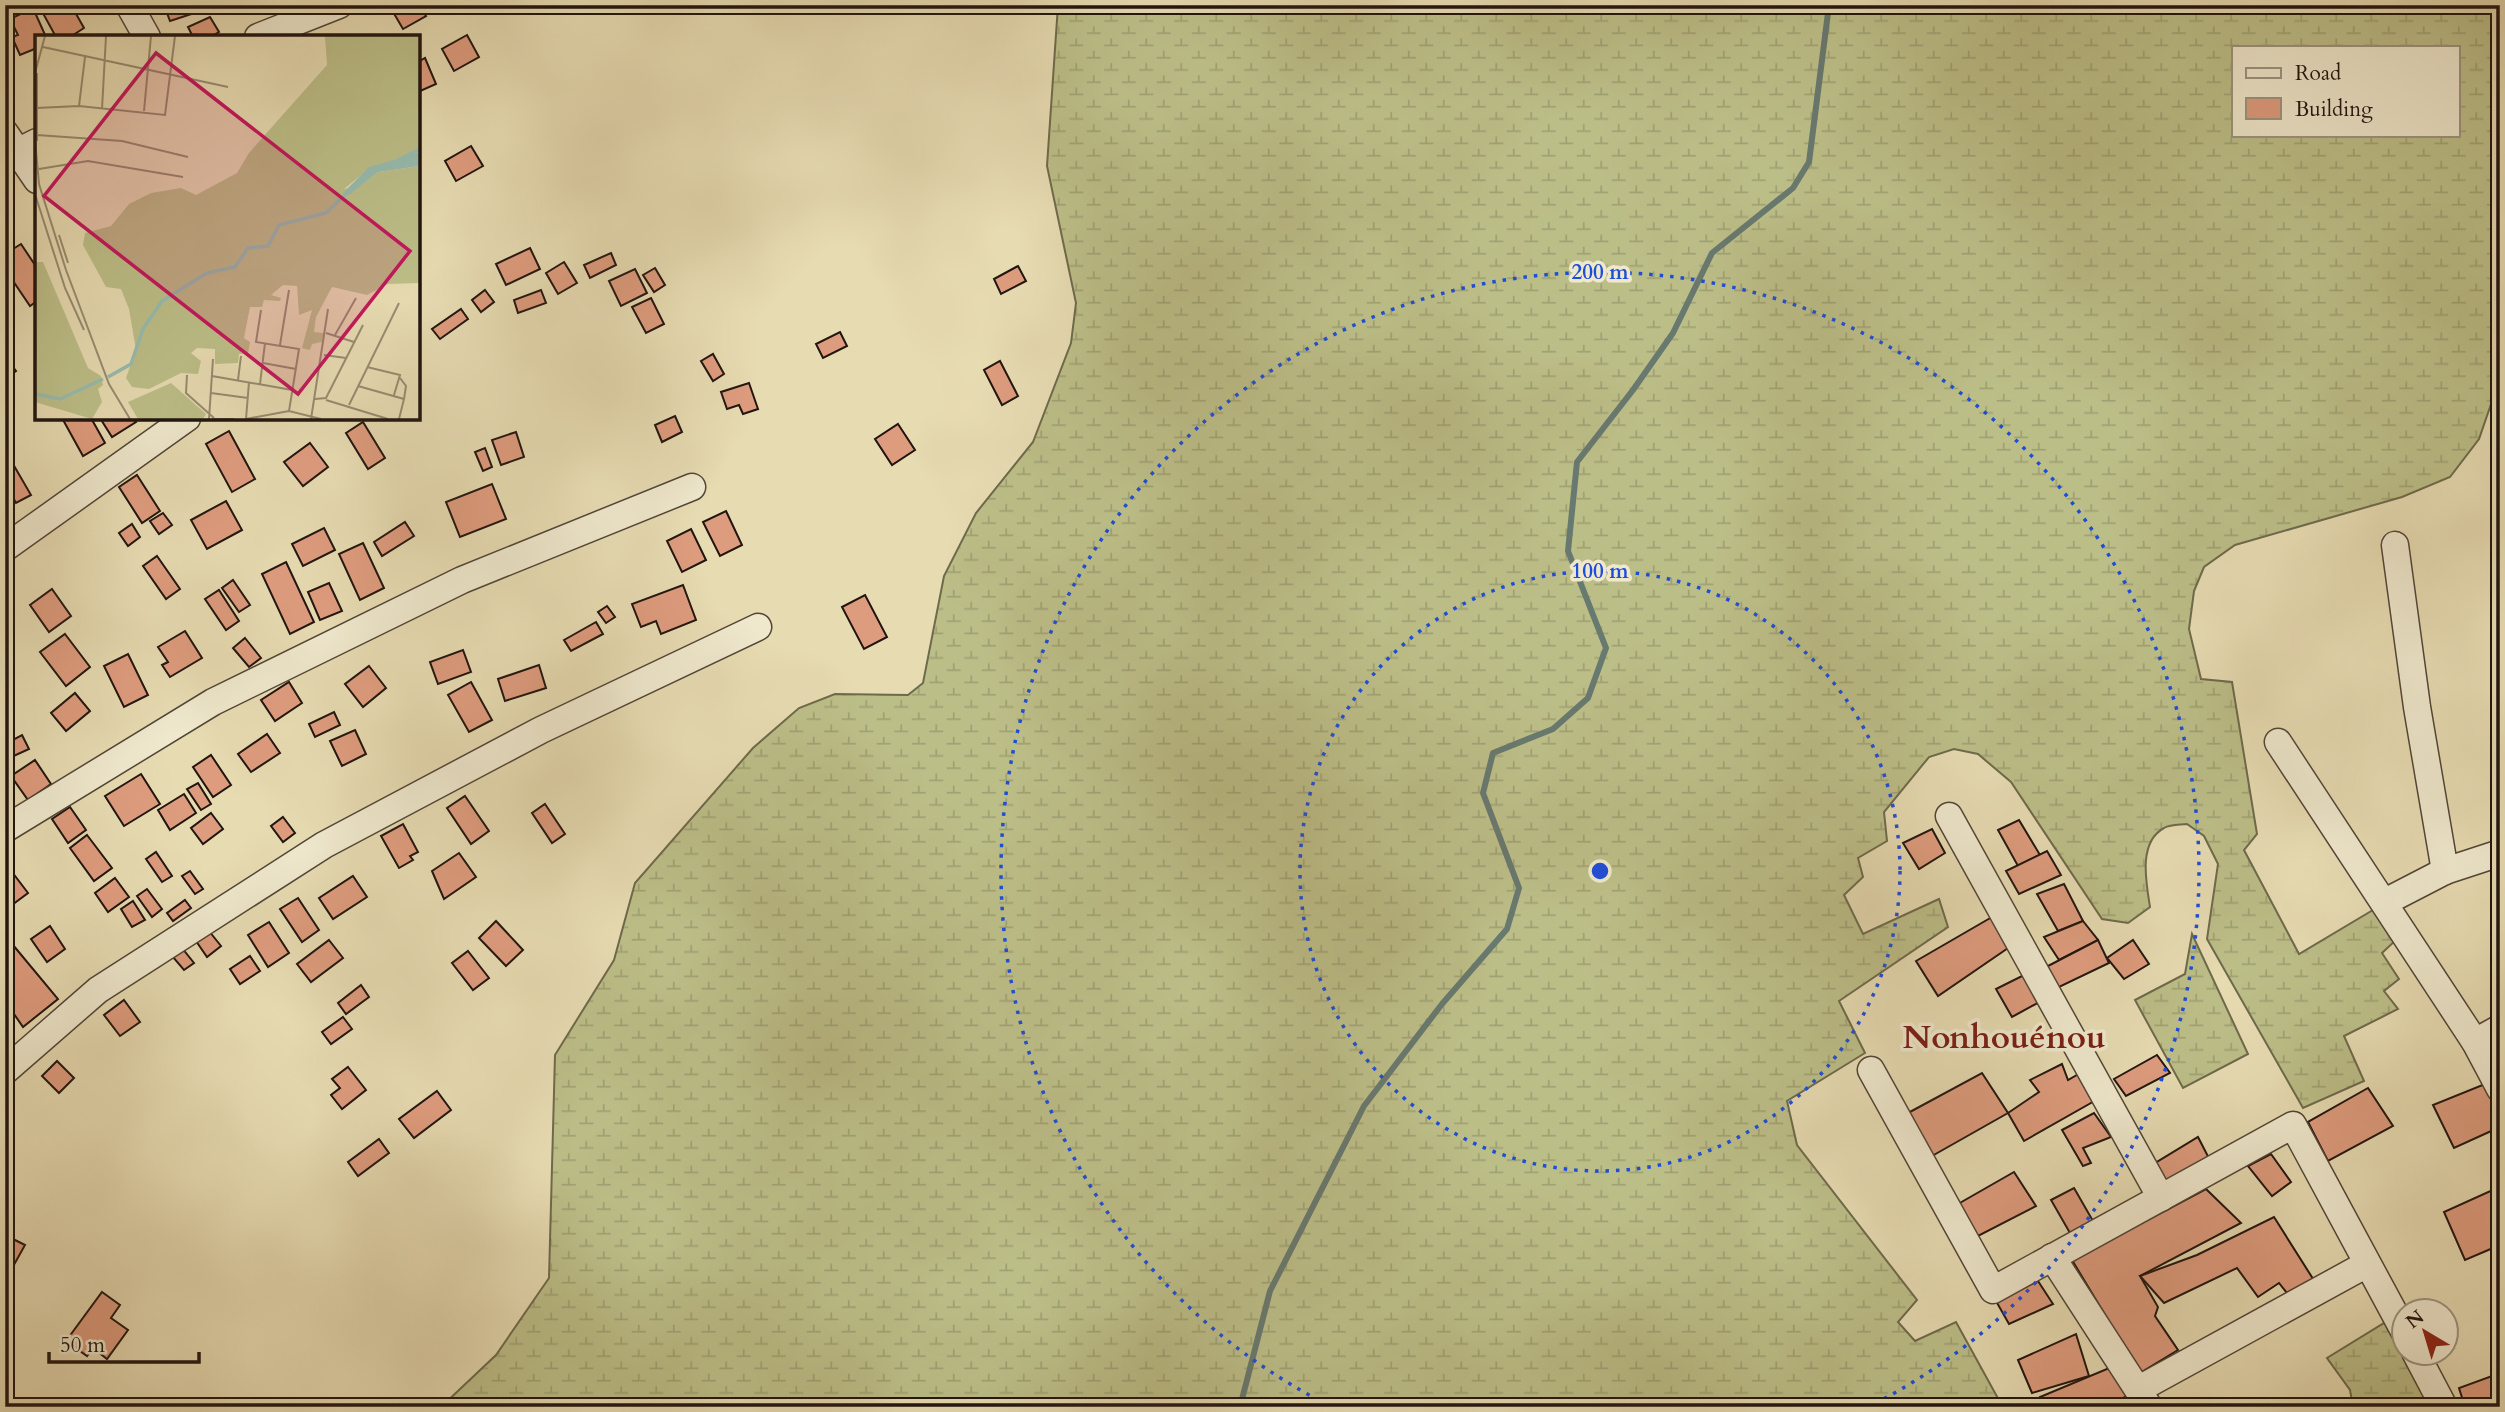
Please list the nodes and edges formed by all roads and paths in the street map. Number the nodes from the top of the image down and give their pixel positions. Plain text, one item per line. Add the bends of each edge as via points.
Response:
1 (129, 5) edge
2 (339, 5) edge
3 (146, 35) edge
4 (263, 35) edge
5 (16, 146) edge
6 (35, 177) edge
7 (184, 420) edge
8 (692, 486) dead end
9 (2395, 545) dead end
10 (5, 548) edge
11 (758, 627) dead end
12 (2278, 742) dead end
13 (1949, 816) dead end
14 (5, 828) edge
15 (2500, 853) edge
16 (2445, 871) junction
17 (2385, 902) junction
18 (2500, 1028) edge
19 (2475, 1042) junction
20 (1871, 1070) dead end
21 (5, 1071) edge
22 (2500, 1089) edge
23 (2161, 1198) junction
24 (2052, 1258) junction
25 (2367, 1264) junction
26 (2390, 1307) edge
27 (2422, 1366) edge
28 (2144, 1398) edge
29 (2444, 1407) edge

1 - 3 street
2 - 4 street
5 - 6 street
7 - 10 street
8 - 14 street via 462,580 213,702
9 - 16 street
11 - 21 street via 541,730 324,845 98,990
12 - 17 street
13 - 23 street
15 - 16 street
16 - 17 street
17 - 19 street
18 - 19 street
19 - 22 street
20 - 24 street via 1993,1290
23 - 24 street
23 - 25 street via 2293,1125
24 - 28 street
25 - 26 street
25 - 28 street
27 - 29 street

